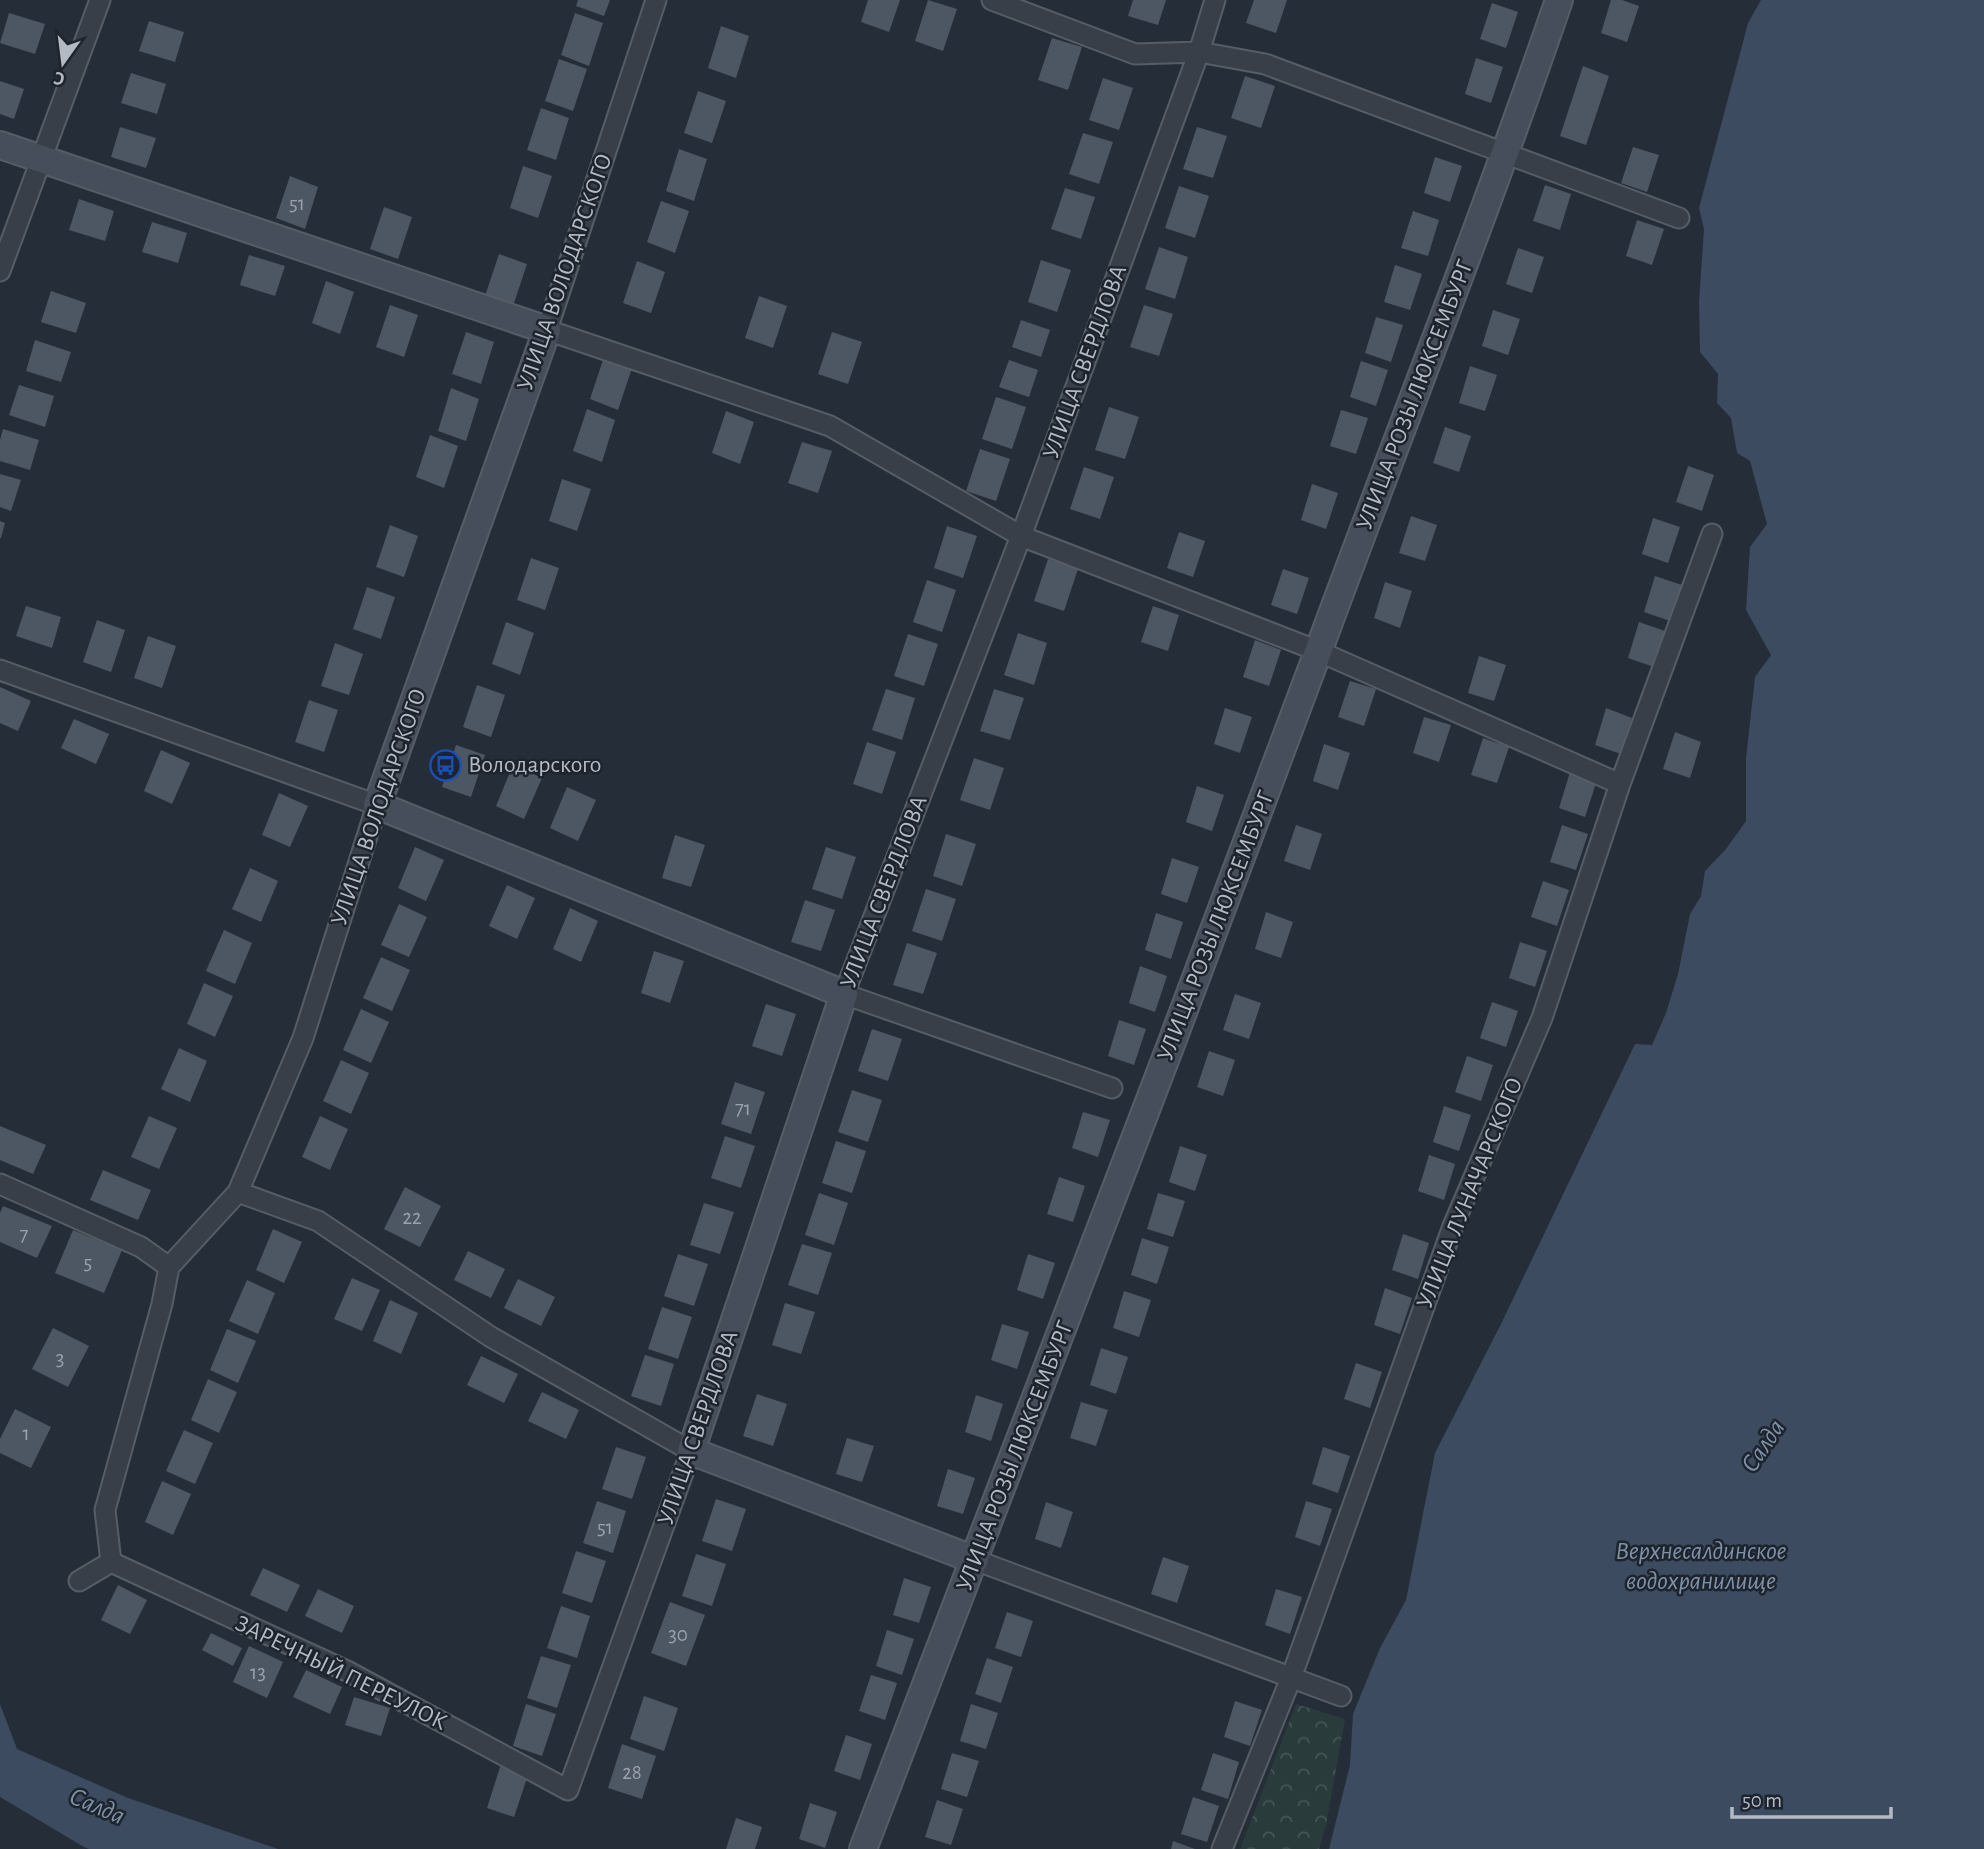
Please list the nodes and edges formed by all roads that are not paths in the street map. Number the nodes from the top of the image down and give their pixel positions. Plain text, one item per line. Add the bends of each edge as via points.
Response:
1 (100, 0) edge
2 (656, 0) edge
3 (992, 0) edge
4 (1215, 0) edge
5 (1559, 0) edge
6 (1199, 52) junction
7 (0, 145) edge
8 (1506, 155) junction
9 (42, 160) junction
10 (1679, 218) dead end
11 (0, 271) edge
12 (547, 330) junction
13 (1712, 534) dead end
14 (1021, 536) junction
15 (1318, 651) junction
16 (0, 670) edge
17 (1620, 784) junction
18 (377, 805) junction
19 (844, 995) junction
20 (1112, 1087) dead end
21 (0, 1184) edge
22 (238, 1192) junction
23 (169, 1267) junction
24 (691, 1451) junction
25 (975, 1560) junction
26 (111, 1562) junction
27 (79, 1581) dead end
28 (1291, 1678) junction
29 (1342, 1696) dead end
30 (568, 1790) joint
31 (863, 1849) edge
32 (1222, 1849) edge

1 - 9 street
2 - 12 street, УЛИЦА ВОЛОДАРСКОГО
3 - 6 street via 1135,54
4 - 6 street, УЛИЦА СВЕРДЛОВА
5 - 8 street, УЛИЦА РОЗЫ ЛЮКСЕМБУРГ
6 - 8 street via 1265,64
6 - 14 street, УЛИЦА СВЕРДЛОВА
7 - 9 street
8 - 10 street
8 - 15 street, УЛИЦА РОЗЫ ЛЮКСЕМБУРГ
9 - 11 street
9 - 12 street
12 - 14 street via 830,426
12 - 18 street, УЛИЦА ВОЛОДАРСКОГО
13 - 17 street, УЛИЦА ЛУНАЧАРСКОГО
14 - 15 street
14 - 19 street, УЛИЦА СВЕРДЛОВА
15 - 17 street
15 - 25 street, УЛИЦА РОЗЫ ЛЮКСЕМБУРГ
16 - 18 street
17 - 28 street, УЛИЦА ЛУНАЧАРСКОГО via 1542,1018 1452,1226
18 - 19 street
18 - 22 street, УЛИЦА ВОЛОДАРСКОГО via 303,1038
19 - 20 street
19 - 24 street, УЛИЦА СВЕРДЛОВА
21 - 23 street via 141,1247
22 - 23 street, УЛИЦА ВОЛОДАРСКОГО
22 - 24 street via 318,1221 491,1338
23 - 26 street via 105,1510
24 - 25 street
24 - 30 street, УЛИЦА СВЕРДЛОВА
25 - 28 street
25 - 31 street, УЛИЦА РОЗЫ ЛЮКСЕМБУРГ
26 - 27 street
26 - 30 street, ЗАРЕЧНЫЙ ПЕРЕУЛОК via 347,1671
28 - 29 street
28 - 32 street, УЛИЦА ЛУНАЧАРСКОГО

